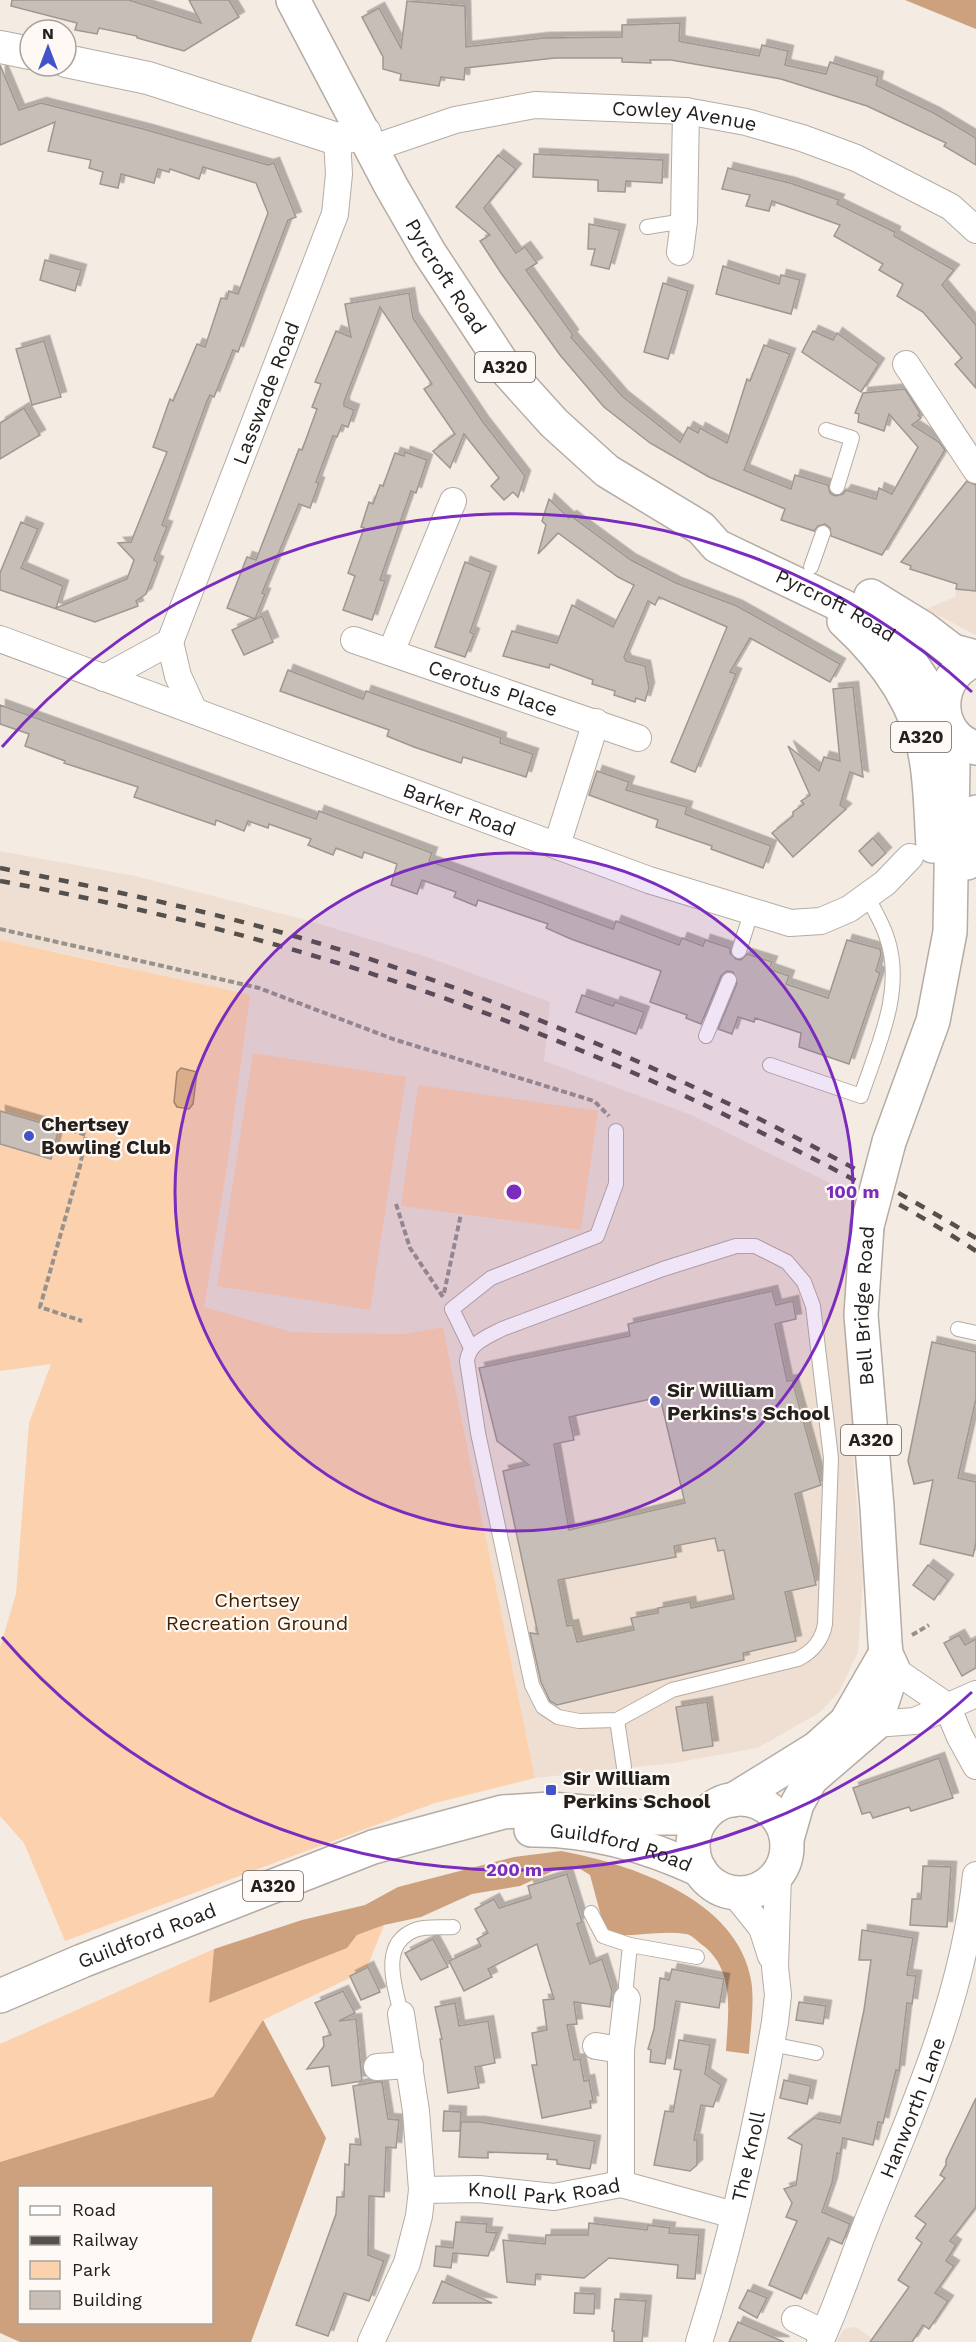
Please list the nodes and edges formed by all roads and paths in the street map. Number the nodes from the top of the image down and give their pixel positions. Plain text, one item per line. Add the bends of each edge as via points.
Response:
1 (293, 0) edge
2 (0, 47) edge
3 (18, 51) edge
4 (78, 63) edge
5 (686, 111) junction
6 (358, 140) junction
7 (684, 221) junction
8 (647, 227) dead end
9 (976, 230) edge
10 (680, 252) dead end
11 (906, 364) dead end
12 (825, 430) dead end
13 (976, 470) edge
14 (837, 487) dead end
15 (453, 501) dead end
16 (823, 533) dead end
17 (805, 576) junction
18 (0, 639) edge
19 (354, 639) dead end
20 (170, 642) junction
21 (392, 652) junction
22 (976, 659) edge
23 (104, 678) junction
24 (194, 711) junction
25 (946, 720) junction
26 (596, 722) junction
27 (638, 738) dead end
28 (976, 748) edge
29 (976, 812) edge
30 (557, 845) junction
31 (910, 857) dead end
32 (867, 896) junction
33 (751, 913) junction
34 (0, 929) edge
35 (950, 932) junction
36 (739, 951) dead end
37 (729, 980) dead end
38 (706, 1036) dead end
39 (770, 1065) dead end
40 (71, 1130) dead end
41 (616, 1131) joint
42 (396, 1204) dead end
43 (461, 1214) dead end
44 (443, 1297) junction
45 (452, 1310) junction
46 (82, 1322) dead end
47 (958, 1329) dead end
48 (976, 1333) edge
49 (471, 1347) junction
50 (929, 1625) dead end
51 (895, 1654) junction
52 (976, 1694) edge
53 (947, 1706) junction
54 (617, 1720) junction
55 (860, 1723) junction
56 (976, 1766) edge
57 (624, 1767) dead end
58 (733, 1800) junction
59 (702, 1818) junction
60 (467, 1822) junction
61 (787, 1839) junction
62 (700, 1870) junction
63 (778, 1874) junction
64 (976, 1875) edge
65 (734, 1893) junction
66 (591, 1913) dead end
67 (453, 1927) dead end
68 (630, 1945) junction
69 (697, 1957) dead end
70 (776, 1967) junction
71 (0, 1995) edge
72 (627, 1999) joint
73 (401, 2014) joint
74 (771, 2044) junction
75 (816, 2053) dead end
76 (410, 2065) junction
77 (377, 2067) dead end
78 (621, 2184) junction
79 (422, 2190) junction
80 (734, 2215) junction
81 (795, 2319) dead end
82 (822, 2338) edge
83 (372, 2342) edge
84 (699, 2342) edge

1 - 6 main road, A320
2 - 3 street
4 - 6 street via 148,78
5 - 6 street, Cowley Avenue via 535,105
5 - 7 street
5 - 9 street, Cowley Avenue via 746,122 856,158 951,207
6 - 17 main road, Pyrcroft Road / A320 via 508,372 554,423 607,471 701,528 717,546
6 - 20 street, Lasswade Road via 339,174 335,214
7 - 8 lane
7 - 10 street
11 - 13 street
12 - 14 lane via 852,438
15 - 21 street
16 - 17 lane
17 - 22 main road, Pyrcroft Road / A320 via 873,598 953,651
17 - 25 main road, Pyrcroft Road / A320 via 894,637
17 - 35 main road, A320 via 890,669 918,725 926,757 934,876
18 - 23 street, Barker Road
19 - 21 street, Cerotus Place
20 - 23 street
20 - 24 street via 178,676
21 - 26 street, Cerotus Place
22 - 25 main road, A320 via 957,671 948,683 944,696
23 - 24 street, Barker Road
24 - 30 street, Barker Road
25 - 28 main road, A320 via 958,739
25 - 35 main road, Bell Bridge Road / A320 via 953,765
26 - 27 street, Cerotus Place
26 - 30 street
29 - 35 main road, Bell Bridge Road / A320 via 959,909
30 - 33 street, Barker Road
31 - 32 street, Barker Road
32 - 33 street, Barker Road via 821,921 790,923
32 - 39 lane via 888,939 894,976 887,1015 861,1096
33 - 36 lane
34 - 41 path via 259,988 393,1039 594,1101 607,1112
35 - 51 main road, Bell Bridge Road / A320, bridge via 933,1021 889,1142 867,1226 861,1315 877,1507
37 - 38 lane
40 - 46 path via 86,1135 40,1307
41 - 45 lane via 616,1184 597,1236 491,1278
42 - 44 path via 410,1248
43 - 44 path
44 - 45 path
45 - 49 lane
47 - 48 lane
49 - 54 lane via 467,1361 478,1433 534,1691 543,1707 558,1717
49 - 54 lane via 502,1329 736,1246 754,1246 778,1256 796,1269 809,1292 831,1458 825,1624 821,1638 798,1659 672,1690
50 - 51 path
51 - 53 street
51 - 55 main road via 869,1678
52 - 53 street
53 - 55 street via 915,1722
53 - 56 street
54 - 57 lane
55 - 58 main road
55 - 61 main road via 811,1779 797,1804
58 - 59 main road via 721,1803
58 - 61 main road via 747,1800 768,1808 782,1825
59 - 60 main road, Guildford Road / A320 via 550,1809 503,1812
59 - 62 main road via 693,1844
60 - 62 main road, Guildford Road / A320 via 505,1830 620,1839
60 - 71 main road, Guildford Road / A320 via 373,1847
61 - 63 main road via 784,1863
62 - 65 main road, A320 via 708,1881
63 - 65 main road via 759,1889
63 - 70 street, The Knoll
64 - 82 street, Hanworth Lane via 948,2015
65 - 70 street, The Knoll via 762,1928
66 - 68 lane via 603,1936
67 - 73 lane via 415,1930 397,1942 391,1961
68 - 69 lane
68 - 72 lane
70 - 74 street, The Knoll via 778,1995
72 - 78 street via 608,2048
73 - 76 street
74 - 75 lane
74 - 80 street, The Knoll
76 - 77 street
76 - 79 street
78 - 79 street, Knoll Park Road via 554,2197 479,2189
78 - 80 street, Knoll Park Road
79 - 83 street via 407,2263
80 - 84 street, The Knoll
81 - 82 street, Hanworth Lane

